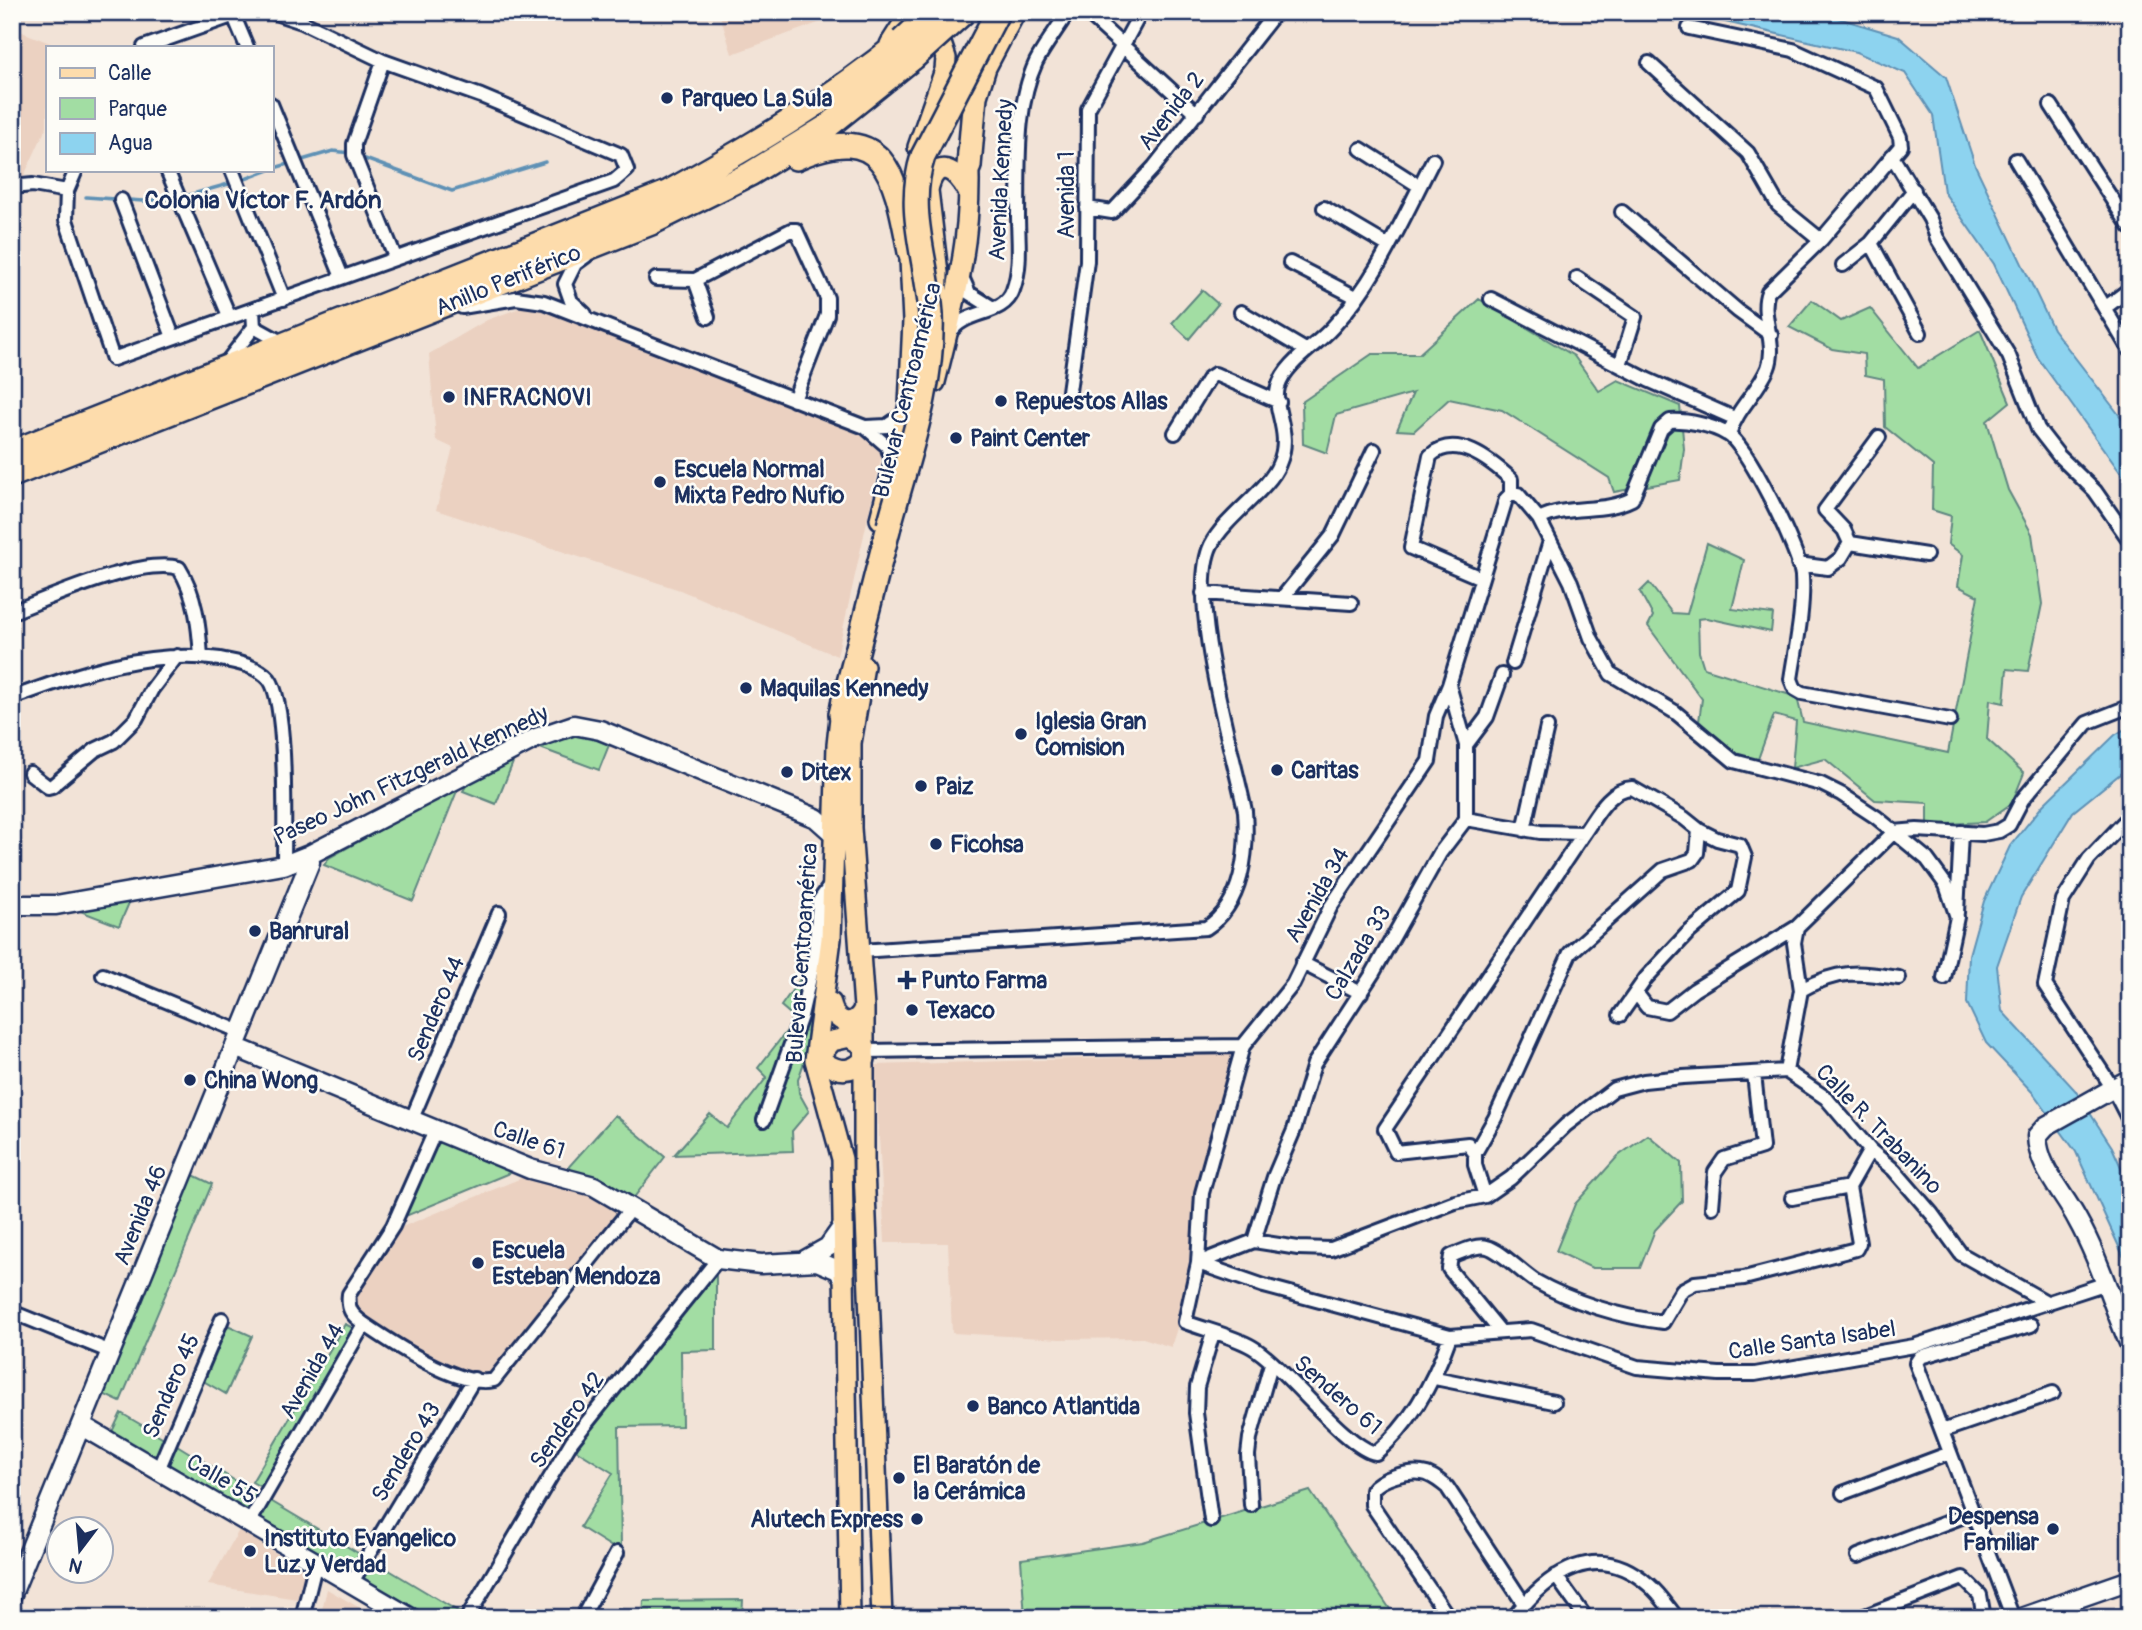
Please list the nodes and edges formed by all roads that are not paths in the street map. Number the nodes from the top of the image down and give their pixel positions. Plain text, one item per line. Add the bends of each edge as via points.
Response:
1 (272, 12) edge
2 (913, 12) edge
3 (932, 12) edge
4 (940, 12) edge
5 (964, 12) edge
6 (1068, 12) edge
7 (1086, 12) edge
8 (1141, 12) edge
9 (1276, 12) edge
10 (238, 13) edge
11 (1005, 13) edge
12 (1689, 28) dead end
13 (182, 34) junction
14 (148, 46) edge
15 (187, 46) edge
16 (247, 46) edge
17 (1121, 46) junction
18 (900, 51) junction
19 (383, 61) junction
20 (1648, 63) dead end
21 (2051, 105) dead end
22 (273, 109) edge
23 (1197, 114) junction
24 (1361, 149) dead end
25 (1892, 156) junction
26 (1433, 160) dead end
27 (2016, 160) dead end
28 (969, 166) junction
29 (75, 172) edge
30 (168, 172) edge
31 (233, 172) edge
32 (750, 174) junction
33 (1419, 186) junction
34 (12, 187) edge
35 (1914, 190) junction
36 (67, 191) junction
37 (968, 192) junction
38 (121, 200) dead end
39 (1087, 208) junction
40 (1324, 208) dead end
41 (1622, 212) dead end
42 (2130, 227) edge
43 (615, 237) junction
44 (1821, 240) junction
45 (1871, 243) junction
46 (1387, 245) junction
47 (910, 252) junction
48 (395, 257) junction
49 (1290, 263) dead end
50 (1843, 265) dead end
51 (961, 275) junction
52 (342, 277) junction
53 (1577, 278) dead end
54 (656, 279) dead end
55 (695, 279) junction
56 (2130, 289) edge
57 (1356, 297) junction
58 (285, 299) junction
59 (1491, 299) dead end
60 (2106, 307) junction
61 (993, 308) junction
62 (253, 310) junction
63 (1241, 312) dead end
64 (424, 314) junction
65 (708, 317) dead end
66 (230, 318) junction
67 (590, 318) junction
68 (254, 327) junction
69 (1920, 333) dead end
70 (1771, 335) junction
71 (173, 337) junction
72 (945, 340) junction
73 (283, 343) junction
74 (1307, 351) junction
75 (2130, 351) edge
76 (1620, 365) junction
77 (222, 368) junction
78 (1069, 391) dead end
79 (794, 400) junction
80 (1279, 402) junction
81 (908, 408) junction
82 (1734, 418) junction
83 (865, 427) junction
84 (1175, 433) dead end
85 (1729, 434) junction
86 (1879, 437) dead end
87 (1374, 450) dead end
88 (12, 452) edge
89 (893, 464) junction
90 (12, 475) edge
91 (1511, 494) junction
92 (1539, 519) junction
93 (1550, 541) junction
94 (2130, 541) edge
95 (1850, 543) junction
96 (1926, 555) dead end
97 (1798, 564) junction
98 (1481, 578) junction
99 (1203, 593) junction
100 (1282, 598) junction
101 (1351, 603) dead end
102 (12, 612) edge
103 (177, 656) junction
104 (201, 657) junction
105 (1513, 663) dead end
106 (1502, 675) dead end
107 (1449, 685) junction
108 (12, 698) edge
109 (2130, 706) edge
110 (841, 714) junction
111 (1950, 720) dead end
112 (1546, 727) dead end
113 (1466, 745) junction
114 (30, 773) dead end
115 (2130, 816) edge
116 (1466, 819) junction
117 (830, 821) junction
118 (1524, 830) junction
119 (1699, 830) junction
120 (1894, 832) junction
121 (1961, 832) junction
122 (1584, 833) junction
123 (12, 839) edge
124 (309, 855) junction
125 (284, 864) junction
126 (834, 880) junction
127 (12, 896) edge
128 (12, 905) edge
129 (499, 913) dead end
130 (1957, 917) junction
131 (1797, 927) junction
132 (860, 951) junction
133 (1302, 963) junction
134 (103, 975) dead end
135 (1899, 978) dead end
136 (1944, 978) dead end
137 (1801, 990) junction
138 (1361, 993) junction
139 (1637, 994) junction
140 (831, 1003) junction
141 (864, 1008) junction
142 (1620, 1015) dead end
143 (238, 1040) junction
144 (1243, 1046) junction
145 (865, 1052) junction
146 (827, 1056) junction
147 (1786, 1071) junction
148 (1754, 1074) junction
149 (2130, 1079) edge
150 (864, 1090) junction
151 (2108, 1090) junction
152 (832, 1092) junction
153 (411, 1121) junction
154 (764, 1121) dead end
155 (2130, 1122) edge
156 (435, 1131) junction
157 (1870, 1150) junction
158 (1475, 1153) junction
159 (842, 1159) junction
160 (1849, 1187) junction
161 (1485, 1196) junction
162 (1792, 1198) dead end
163 (632, 1207) junction
164 (1712, 1207) dead end
165 (843, 1226) junction
166 (1254, 1241) junction
167 (718, 1259) junction
168 (805, 1260) junction
169 (1198, 1263) junction
170 (844, 1279) junction
171 (2104, 1284) junction
172 (2048, 1303) junction
173 (12, 1312) edge
174 (222, 1319) dead end
175 (1185, 1322) joint
176 (364, 1324) junction
177 (2031, 1325) dead end
178 (1499, 1330) junction
179 (1213, 1333) junction
180 (1450, 1336) junction
181 (2130, 1345) edge
182 (111, 1352) junction
183 (1271, 1364) junction
184 (1435, 1378) junction
185 (474, 1379) junction
186 (2053, 1393) dead end
187 (1554, 1402) dead end
188 (81, 1425) junction
189 (1942, 1431) junction
190 (1950, 1453) junction
191 (158, 1470) junction
192 (1843, 1493) dead end
193 (1251, 1505) dead end
194 (1972, 1513) junction
195 (1210, 1520) dead end
196 (249, 1523) junction
197 (617, 1553) dead end
198 (1858, 1556) dead end
199 (316, 1562) junction
200 (1556, 1576) junction
201 (2130, 1580) edge
202 (352, 1582) junction
203 (2002, 1592) junction
204 (12, 1594) edge
205 (1524, 1604) junction
206 (1982, 1606) edge
207 (302, 1618) edge
208 (411, 1618) edge
209 (467, 1618) edge
210 (582, 1618) edge
211 (850, 1618) edge
212 (882, 1618) edge
213 (1448, 1618) edge
214 (1514, 1618) edge
215 (1586, 1618) edge
216 (1677, 1618) edge
217 (1860, 1618) edge
218 (2013, 1618) edge
219 (2021, 1618) edge

1 - 19 street
2 - 18 highway
3 - 18 highway, Anillo Periférico, bridge
3 - 47 main road, Bulevar Centroamérica via 946,58 944,79 909,170
4 - 28 main road, Bulevar Centroamérica via 965,108
5 - 18 highway, Anillo Periférico, bridge
6 - 61 street, Avenida Kennedy via 1037,60 1026,90 1018,202 1019,267 1009,298
7 - 17 street
8 - 17 street, Avenida 1
9 - 23 street, Avenida 2
10 - 13 street
10 - 16 street
11 - 28 highway via 975,96
11 - 110 highway, bridge via 928,146 915,181 915,211 931,314 930,363
12 - 25 street via 1793,50 1876,88 1900,137 1901,146
13 - 14 street
13 - 15 street
17 - 23 street
17 - 39 street, Avenida 1 via 1088,109
18 - 32 highway, Anillo Periférico via 828,125
18 - 73 highway, Anillo Periférico via 667,194
19 - 48 street via 354,144 359,172
19 - 48 street via 507,106 621,155 627,163 624,175 614,181
20 - 44 street via 1748,153 1778,205
21 - 42 street
22 - 52 street
23 - 39 street, Avenida 2 via 1112,212
24 - 33 street
25 - 35 street
25 - 44 street
26 - 33 street
27 - 60 street
28 - 37 main road, Bulevar Centroamérica
29 - 36 street
30 - 66 street
31 - 58 street
32 - 43 highway, Anillo Periférico
32 - 47 highway via 821,147 840,145 872,153 893,178
33 - 46 street
34 - 36 street
35 - 45 street
35 - 94 street via 1937,239 2009,356 2031,418 2059,456 2095,491
36 - 71 street via 66,220 113,359
37 - 51 main road, Bulevar Centroamérica
37 - 81 main road via 955,172 946,169 930,178 937,309
38 - 71 street
39 - 78 street, Avenida 1 via 1087,261
40 - 46 street
41 - 70 street
43 - 64 highway, Anillo Periférico
43 - 67 street via 575,264 567,275 567,294
44 - 70 street via 1768,292 1764,302
45 - 50 street
45 - 69 street
46 - 57 street
47 - 81 main road, Bulevar Centroamérica via 914,321
48 - 52 street
49 - 57 street
51 - 61 street, Avenida Kennedy via 969,293
51 - 72 main road, Bulevar Centroamérica
52 - 58 street
53 - 76 street via 1635,317
54 - 55 street
55 - 65 street
55 - 79 street via 796,230 827,307
56 - 60 street
57 - 74 street via 1333,328
58 - 62 street
59 - 76 street
60 - 75 street
61 - 72 street, Avenida Kennedy via 955,324
62 - 66 street
62 - 68 street
63 - 74 street
64 - 67 street via 516,298
64 - 90 highway, Anillo Periférico
66 - 71 street
67 - 79 street
68 - 73 street
68 - 77 street
70 - 82 street via 1768,368
72 - 132 main road, Bulevar Centroamérica via 853,729 851,828
73 - 77 highway, Anillo Periférico
74 - 80 street via 1285,374 1278,387
76 - 82 street
77 - 88 highway, Anillo Periférico
79 - 83 street
80 - 84 street via 1215,374
80 - 99 street via 1286,441 1279,467 1218,532 1209,549
81 - 83 street via 887,426
81 - 89 main road, Bulevar Centroamérica
82 - 85 street
83 - 89 street via 887,446
85 - 92 street via 1682,420 1670,421 1661,429 1632,499 1619,506 1564,510
85 - 97 street via 1777,512
86 - 95 street via 1825,510
87 - 100 street via 1333,535
89 - 110 main road, Bulevar Centroamérica via 844,675
91 - 92 street via 1518,494
91 - 98 street, Avenida 34
91 - 98 street via 1511,479 1488,458 1456,448 1438,449 1430,456 1411,548
92 - 93 street
93 - 105 street
93 - 120 street via 1611,674 1675,712 1734,761 1821,784 1858,804
95 - 96 street
95 - 97 street via 1828,568
97 - 111 street via 1802,574 1791,679 1795,689
98 - 107 street, Avenida 34
99 - 100 street
99 - 132 street via 1205,624 1248,842 1223,918 1206,928
100 - 101 street
102 - 104 street via 128,570 167,565 179,568 187,581 199,622
103 - 104 street
103 - 108 street via 97,668
103 - 114 street via 136,719 114,741 95,750 52,786
104 - 125 street via 257,670 274,688 283,747
106 - 113 street via 1487,717
107 - 113 street
107 - 133 street, Avenida 34 via 1436,716 1429,761 1331,906
109 - 121 street via 2087,723 2022,800 2009,825 1983,834
110 - 117 main road, Bulevar Centroamérica
112 - 118 street
113 - 116 street
115 - 151 street via 2072,881 2063,900 2045,985
116 - 118 street
116 - 138 street, Calzada 33 via 1440,853
117 - 124 street, Paseo John Fitzgerald Kennedy via 600,730 574,725 536,738
117 - 126 main road, Bulevar Centroamérica
117 - 140 main road via 839,845 841,891
118 - 122 street
119 - 122 street via 1632,788 1624,788 1610,798
119 - 139 street via 1740,845 1745,857 1738,891 1687,934
119 - 158 street via 1692,860 1663,870 1570,953
120 - 121 street
120 - 130 street via 1946,885
120 - 131 street
121 - 130 street
122 - 158 street via 1385,1129 1396,1152 1455,1143 1468,1144
123 - 127 street
124 - 125 street, Paseo John Fitzgerald Kennedy
124 - 143 street, Avenida 46
125 - 128 street, Paseo John Fitzgerald Kennedy via 56,905
126 - 154 street via 819,901 815,956 802,1016
126 - 159 main road, Bulevar Centroamérica via 815,1060
129 - 153 street, Sendero 44
130 - 136 street
131 - 137 street via 1794,943
131 - 139 street via 1667,1011 1647,1007
132 - 141 main road, Bulevar Centroamérica
133 - 138 street
133 - 144 street, Avenida 34 via 1293,984
134 - 143 street, Calle 61
135 - 137 street via 1844,972
137 - 147 street
138 - 166 street, Calzada 33 via 1314,1064
139 - 142 street
140 - 141 main road via 833,1014 851,1023 860,1018
140 - 146 main road
141 - 145 main road, Bulevar Centroamérica
143 - 153 street, Calle 61
143 - 182 street, Avenida 46
144 - 145 street
144 - 169 street, Avenida 34 via 1202,1193
145 - 146 main road via 851,1069 834,1069
145 - 146 main road via 849,1037 832,1041
145 - 150 main road, Bulevar Centroamérica
146 - 152 main road
147 - 148 street, Calle R. Trabanino
147 - 157 street, Calle R. Trabanino via 1826,1098
148 - 161 street, Calle R. Trabanino via 1684,1077 1614,1089
148 - 164 street via 1762,1147 1724,1159 1715,1172
149 - 151 street
150 - 152 main road via 852,1082
150 - 212 main road, Bulevar Centroamérica
151 - 155 street
151 - 171 street via 2037,1136 2038,1149 2078,1220
152 - 159 main road via 843,1135
153 - 156 street, Calle 61
156 - 163 street, Calle 61 via 530,1169 594,1186
156 - 176 street, Avenida 44 via 393,1226 349,1294 352,1314
157 - 160 street
157 - 172 street, Calle R. Trabanino via 1933,1214 1961,1254
158 - 161 street
159 - 165 main road, Bulevar Centroamérica
160 - 162 street
160 - 178 street via 1859,1243 1856,1249 1744,1278 1695,1283 1682,1290 1663,1322 1619,1313 1545,1287 1485,1246 1451,1256 1449,1269
161 - 166 street, Calle R. Trabanino via 1455,1202 1331,1249
163 - 167 street, Calle 61
163 - 185 street via 494,1380
165 - 168 street via 828,1247
165 - 170 main road, Bulevar Centroamérica
166 - 169 street, Calle R. Trabanino
167 - 168 street, Calle 61 via 761,1264
167 - 209 street, Sendero 42 via 572,1441
168 - 170 street, Calle 61 via 828,1264
169 - 175 street, Avenida 34
169 - 180 street, Calle Santa Isabel via 1264,1286
170 - 211 main road, Bulevar Centroamérica
171 - 172 street, Calle Santa Isabel
171 - 181 street
172 - 178 street, Calle Santa Isabel via 1914,1346 1755,1374 1637,1367 1531,1330
173 - 182 street
174 - 191 street, Sendero 45
175 - 179 street, Sendero 61
176 - 185 street via 417,1359
176 - 196 street, Avenida 44
177 - 189 street via 1920,1357 1916,1363
178 - 180 street, Calle Santa Isabel
179 - 183 street, Sendero 61 via 1253,1347
179 - 195 street via 1197,1387 1196,1413
180 - 184 street, Sendero 61
182 - 188 street, Avenida 46
183 - 184 street, Sendero 61 via 1367,1452 1376,1453 1390,1442
183 - 193 street via 1250,1438
184 - 187 street
185 - 202 street, Sendero 43
186 - 189 street
188 - 191 street, Calle 55
188 - 204 street, Avenida 46
189 - 190 street
190 - 192 street
190 - 194 street
191 - 196 street, Calle 55
194 - 198 street
194 - 203 street
196 - 199 street, Calle 55
197 - 210 street
199 - 202 street, Calle 55
199 - 207 street
200 - 205 street
200 - 215 street
200 - 216 street via 1581,1563 1630,1571 1649,1584
201 - 219 street
202 - 208 street, Calle 55
203 - 206 street
203 - 218 street
205 - 213 street via 1447,1487 1422,1473 1378,1483 1372,1490 1372,1506
205 - 214 street
206 - 217 street via 1969,1580 1958,1578

